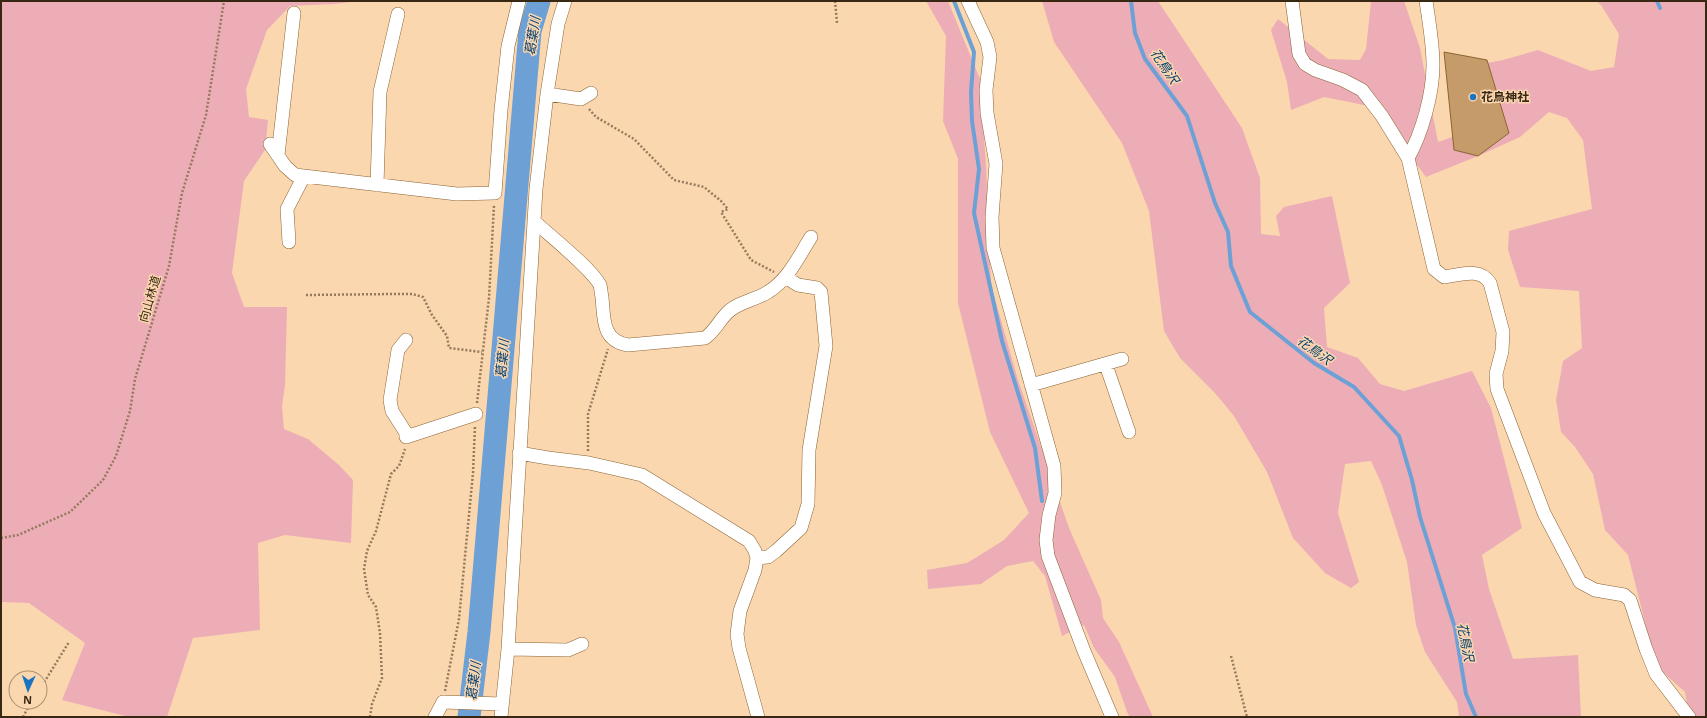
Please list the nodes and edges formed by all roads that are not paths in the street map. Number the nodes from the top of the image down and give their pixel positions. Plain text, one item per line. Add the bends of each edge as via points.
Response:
1 (519, 1) edge
2 (565, 1) edge
3 (968, 1) edge
4 (1292, 1) edge
5 (1426, 1) edge
6 (294, 13) dead end
7 (398, 14) dead end
8 (547, 94) junction
9 (586, 96) road end
10 (270, 144) dead end
11 (278, 155) junction
12 (1408, 158) junction
13 (304, 176) junction
14 (377, 185) junction
15 (534, 221) junction
16 (811, 237) dead end
17 (289, 242) dead end
18 (785, 277) junction
19 (406, 340) dead end
20 (1122, 359) dead end
21 (1106, 365) junction
22 (1031, 385) junction
23 (476, 414) road end
24 (1129, 432) dead end
25 (519, 453) junction
26 (757, 558) junction
27 (582, 644) dead end
28 (508, 649) junction
29 (499, 708) edge
30 (435, 717) edge
31 (758, 717) edge
32 (1112, 717) edge
33 (1689, 717) edge

1 - 14 street via 508,46 495,193 457,194
2 - 8 street via 558,24
3 - 22 street via 987,42 990,57 986,90 987,113 996,164 992,217 993,248
4 - 12 street via 1299,54 1305,64 1362,90
5 - 12 street via 1433,65 1430,93 1416,143
6 - 11 street
7 - 14 street via 380,92
8 - 9 street
8 - 15 street
10 - 11 street
11 - 13 street via 295,175
12 - 33 street via 1434,269 1444,277 1477,273 1485,276 1490,283 1503,332 1502,351 1496,374 1497,389 1544,513 1580,582 1595,590 1624,595 1630,600 1656,674
13 - 14 street
13 - 17 street via 287,209
15 - 18 street via 591,273 600,286 605,325 612,339 618,344 705,338 712,334 727,312 768,292
15 - 25 street
16 - 18 street
18 - 26 street via 798,284 817,288 821,292 826,346 809,450 808,504 801,528 776,552
19 - 23 street via 398,350 390,400 392,411 406,437
20 - 21 street
21 - 22 street
21 - 24 street
22 - 32 street via 1054,466 1055,493 1048,515 1046,540 1048,556
25 - 26 street via 589,463 642,475 749,541
25 - 28 street
26 - 31 street via 740,611 737,634 738,648
27 - 28 street via 568,650
28 - 29 street
29 - 30 street via 445,702

